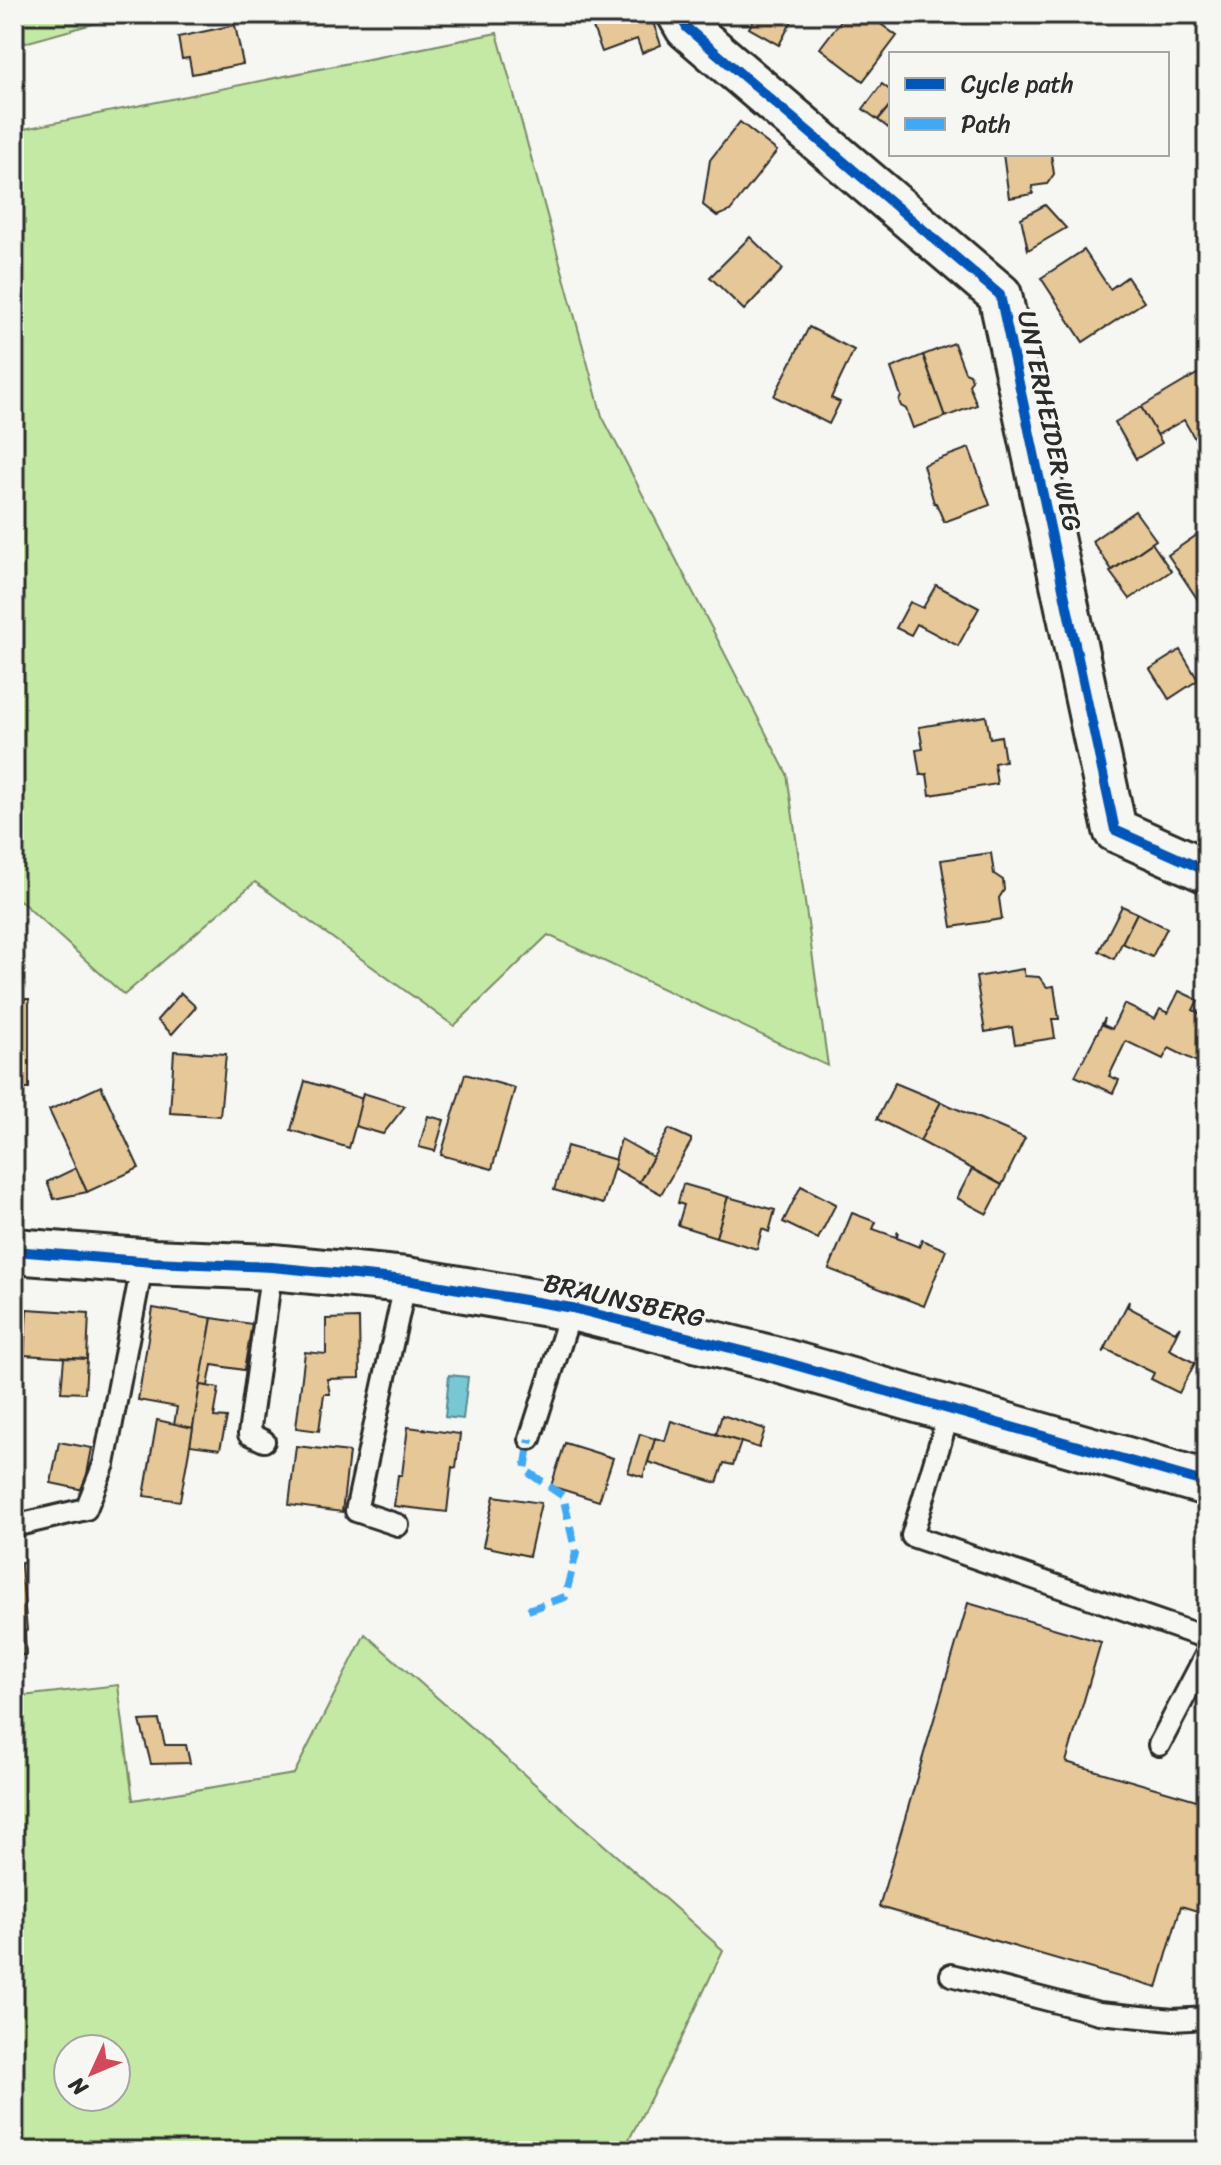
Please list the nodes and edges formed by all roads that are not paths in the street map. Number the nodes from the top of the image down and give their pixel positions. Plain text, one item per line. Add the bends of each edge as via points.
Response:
1 (679, 14) edge
2 (1207, 871) edge
3 (14, 1251) edge
4 (143, 1261) junction
5 (272, 1267) junction
6 (406, 1280) junction
7 (572, 1308) junction
8 (950, 1410) junction
9 (530, 1439) dead end
10 (264, 1441) dead end
11 (1207, 1483) edge
12 (398, 1525) dead end
13 (14, 1526) edge
14 (1207, 1638) edge
15 (1207, 1653) edge
16 (1159, 1745) dead end
17 (951, 1975) dead end
18 (1207, 2018) edge

1 - 2 street, UNTERHEIDER WEG via 687,28 1000,295 1115,830
3 - 4 main road, BRAUNSBERG
4 - 5 main road, BRAUNSBERG
4 - 13 lane via 104,1464 86,1509
5 - 6 main road, BRAUNSBERG
5 - 10 lane via 249,1434
6 - 7 main road, BRAUNSBERG
6 - 12 lane via 356,1511
7 - 8 main road, BRAUNSBERG
7 - 9 lane
8 - 11 main road, BRAUNSBERG
8 - 14 lane via 912,1536
15 - 16 lane
17 - 18 lane via 1099,2013

